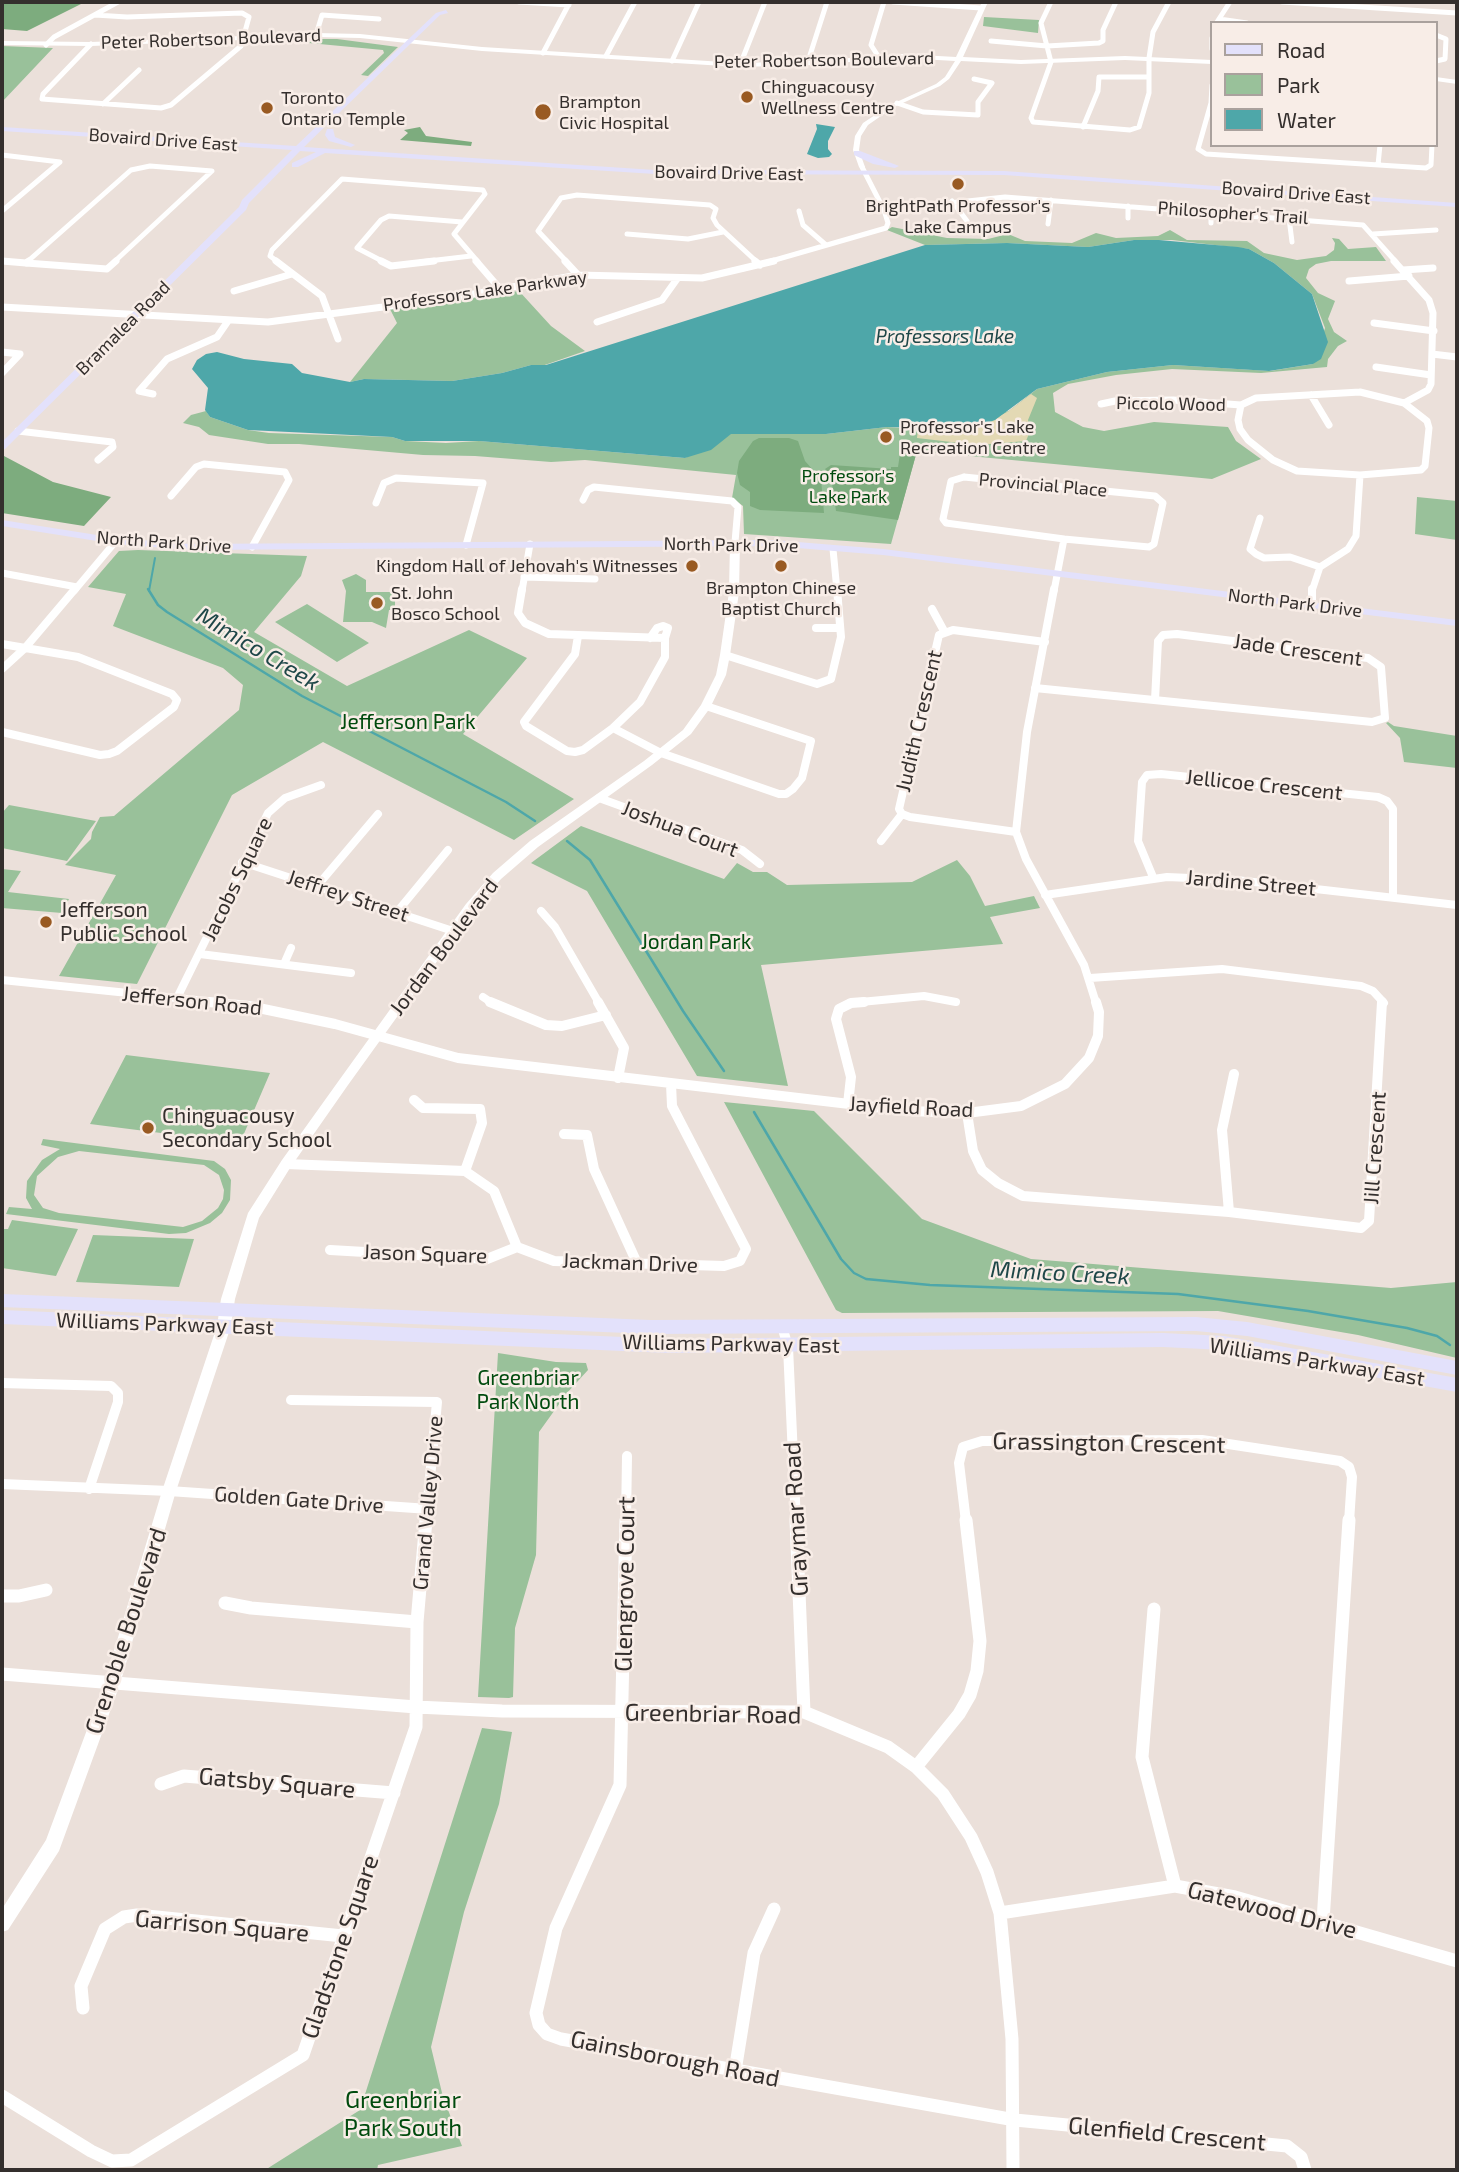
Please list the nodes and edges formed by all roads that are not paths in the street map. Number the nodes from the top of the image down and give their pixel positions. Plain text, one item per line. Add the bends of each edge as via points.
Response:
1 (118, 2) edge
2 (456, 2) edge
3 (519, 2) edge
4 (635, 2) edge
5 (699, 2) edge
6 (765, 2) edge
7 (827, 2) edge
8 (884, 2) edge
9 (893, 2) edge
10 (1051, 2) edge
11 (1116, 2) edge
12 (1169, 2) edge
13 (1230, 2) edge
14 (1282, 2) edge
15 (570, 3) edge
16 (983, 5) edge
17 (1457, 13) edge
18 (95, 15) junction
19 (379, 19) dead end
20 (1218, 21) edge
21 (316, 35) junction
22 (1438, 36) edge
23 (244, 38) junction
24 (990, 41) dead end
25 (2, 43) edge
26 (416, 43) junction
27 (92, 44) junction
28 (46, 45) junction
29 (1047, 46) junction
30 (543, 53) junction
31 (606, 56) junction
32 (878, 56) junction
33 (959, 58) junction
34 (1149, 58) junction
35 (671, 61) junction
36 (1438, 61) edge
37 (1051, 62) junction
38 (1210, 62) edge
39 (811, 63) junction
40 (740, 65) junction
41 (139, 70) dead end
42 (1149, 77) junction
43 (974, 79) dead end
44 (1438, 79) edge
45 (1457, 80) edge
46 (897, 103) junction
47 (103, 104) junction
48 (1210, 109) edge
49 (2, 122) edge
50 (1205, 123) junction
51 (1210, 124) edge
52 (1083, 127) junction
53 (2, 129) edge
54 (330, 131) junction
55 (351, 145) junction
56 (260, 146) junction
57 (308, 146) junction
58 (1380, 147) edge
59 (1432, 147) edge
60 (334, 151) junction
61 (857, 153) junction
62 (2, 155) edge
63 (285, 161) junction
64 (295, 165) junction
65 (1378, 165) junction
66 (894, 166) junction
67 (864, 170) junction
68 (835, 173) junction
69 (872, 185) junction
70 (1051, 200) junction
71 (952, 201) junction
72 (1457, 203) edge
73 (1128, 206) junction
74 (243, 208) junction
75 (884, 210) junction
76 (2, 211) edge
77 (799, 211) dead end
78 (1211, 212) junction
79 (1128, 218) dead end
80 (1289, 218) junction
81 (967, 221) dead end
82 (462, 222) junction
83 (1211, 223) dead end
84 (1048, 224) dead end
85 (1436, 230) dead end
86 (723, 232) junction
87 (627, 234) dead end
88 (1373, 234) junction
89 (1292, 242) dead end
90 (826, 246) junction
91 (471, 256) junction
92 (2, 261) edge
93 (26, 263) junction
94 (760, 265) junction
95 (1433, 268) dead end
96 (1403, 270) junction
97 (292, 274) junction
98 (578, 275) junction
99 (1409, 276) junction
100 (677, 279) junction
101 (1349, 281) dead end
102 (501, 290) junction
103 (234, 291) dead end
104 (2, 307) edge
105 (135, 315) junction
106 (329, 315) junction
107 (229, 321) junction
108 (597, 322) dead end
109 (1374, 323) dead end
110 (1434, 331) junction
111 (338, 339) dead end
112 (2, 352) edge
113 (1432, 354) junction
114 (1457, 357) edge
115 (1376, 367) dead end
116 (2, 373) edge
117 (1432, 375) junction
118 (153, 394) dead end
119 (1311, 394) junction
120 (1404, 403) junction
121 (1101, 404) dead end
122 (1241, 405) junction
123 (1329, 425) dead end
124 (18, 431) junction
125 (2, 447) edge
126 (98, 460) dead end
127 (1360, 475) junction
128 (171, 496) dead end
129 (583, 500) dead end
130 (376, 503) dead end
131 (1260, 518) dead end
132 (2, 523) edge
133 (1064, 539) junction
134 (116, 541) junction
135 (735, 542) junction
136 (530, 544) junction
137 (466, 545) junction
138 (252, 547) junction
139 (834, 549) junction
140 (1320, 567) junction
141 (2, 573) edge
142 (1058, 573) junction
143 (524, 577) junction
144 (595, 579) dead end
145 (77, 587) junction
146 (1312, 605) junction
147 (932, 609) dead end
148 (1457, 623) edge
149 (816, 628) dead end
150 (840, 628) junction
151 (944, 631) junction
152 (578, 636) junction
153 (1045, 642) junction
154 (2, 644) edge
155 (26, 648) junction
156 (725, 655) junction
157 (2, 669) edge
158 (1035, 688) junction
159 (1155, 700) junction
160 (706, 706) junction
161 (613, 728) junction
162 (2, 732) edge
163 (661, 753) junction
164 (321, 785) dead end
165 (599, 798) junction
166 (378, 814) dead end
167 (902, 814) junction
168 (1016, 832) junction
169 (881, 841) dead end
170 (448, 850) dead end
171 (242, 862) junction
172 (760, 864) dead end
173 (1153, 877) junction
174 (318, 885) junction
175 (1045, 895) junction
176 (1393, 897) junction
177 (1457, 905) edge
178 (541, 911) dead end
179 (397, 912) junction
180 (453, 931) junction
181 (291, 948) dead end
182 (200, 954) junction
183 (284, 964) junction
184 (351, 973) dead end
185 (1090, 978) junction
186 (2, 980) edge
187 (482, 997) dead end
188 (177, 998) junction
189 (956, 1002) dead end
190 (606, 1015) junction
191 (379, 1036) junction
192 (1234, 1074) dead end
193 (618, 1078) junction
194 (671, 1084) junction
195 (414, 1100) dead end
196 (848, 1104) junction
197 (967, 1113) junction
198 (564, 1133) dead end
199 (286, 1164) junction
200 (465, 1171) junction
201 (1229, 1212) junction
202 (517, 1247) junction
203 (330, 1250) dead end
204 (637, 1264) junction
205 (2, 1300) edge
206 (227, 1309) junction
207 (2, 1317) edge
208 (224, 1326) junction
209 (782, 1326) junction
210 (788, 1347) junction
211 (1457, 1368) edge
212 (2, 1383) edge
213 (1457, 1385) edge
214 (291, 1400) dead end
215 (627, 1456) dead end
216 (2, 1484) edge
217 (89, 1489) junction
218 (170, 1491) junction
219 (429, 1509) junction
220 (47, 1590) dead end
221 (2, 1596) edge
222 (225, 1603) dead end
223 (1154, 1609) dead end
224 (416, 1622) junction
225 (2, 1674) edge
226 (112, 1684) junction
227 (416, 1707) junction
228 (804, 1712) junction
229 (623, 1713) junction
230 (916, 1767) junction
231 (161, 1784) dead end
232 (394, 1793) junction
233 (1175, 1886) junction
234 (774, 1909) dead end
235 (1000, 1913) junction
236 (1323, 1921) junction
237 (2, 1924) edge
238 (342, 1936) junction
239 (1457, 1961) edge
240 (83, 2008) dead end
241 (735, 2071) junction
242 (2, 2096) edge
243 (1015, 2120) junction
244 (1013, 2170) edge
245 (1306, 2170) edge

1 - 18 street
2 - 26 main road, Bramalea Road
3 - 15 street
4 - 31 street
5 - 35 street
6 - 40 street
7 - 39 street
8 - 32 street via 871,45
9 - 16 street
10 - 29 street via 1041,23
11 - 29 street via 1102,42
12 - 34 street via 1153,32
13 - 20 street
14 - 17 street
15 - 30 street
16 - 33 street
18 - 23 street via 242,13 249,17
18 - 28 street
19 - 21 street via 322,15
21 - 23 street, Peter Robertson Boulevard
21 - 26 street, Peter Robertson Boulevard
22 - 36 street via 1446,39 1445,59
23 - 27 street, Peter Robertson Boulevard
23 - 47 street via 241,46 171,105
24 - 29 street
25 - 28 street, Peter Robertson Boulevard
26 - 30 street, Peter Robertson Boulevard
26 - 54 main road, Bramalea Road
26 - 57 main road, Bramalea Road
27 - 28 street, Peter Robertson Boulevard
27 - 47 street via 42,99
29 - 37 street
30 - 31 street, Peter Robertson Boulevard
31 - 35 street, Peter Robertson Boulevard
32 - 33 street, Peter Robertson Boulevard
32 - 39 street, Peter Robertson Boulevard
33 - 37 street, Peter Robertson Boulevard
33 - 46 street via 938,85
34 - 37 street, Peter Robertson Boulevard
34 - 38 street, Peter Robertson Boulevard
34 - 42 street
35 - 40 street, Peter Robertson Boulevard
37 - 52 street via 1031,118 1033,122
39 - 40 street, Peter Robertson Boulevard
41 - 47 street
42 - 52 street via 1099,77
42 - 52 street via 1139,127
43 - 46 street via 992,83 978,102 978,115 923,112
44 - 45 street
46 - 61 street via 865,124 858,136
48 - 50 street
49 - 57 main road, Bovaird Drive East
50 - 51 street
50 - 65 street via 1198,149 1206,154
53 - 56 main road, Bovaird Drive East
54 - 55 main road via 332,139
54 - 57 main road, Bramalea Road
55 - 57 main road, Bovaird Drive East
55 - 67 main road, Bovaird Drive East via 642,166
56 - 57 main road, Bovaird Drive East
56 - 63 main road via 283,153
57 - 60 main road, Bovaird Drive East
57 - 63 main road, Bramalea Road
57 - 64 main road, Bramalea Road
58 - 65 street
59 - 65 street via 1431,165 1426,168
60 - 64 main road via 312,155
60 - 68 main road, Bovaird Drive East via 666,173
61 - 66 main road
61 - 67 street
62 - 76 street via 60,162
63 - 74 main road, Bramalea Road
64 - 74 main road, Bramalea Road via 252,206
66 - 67 main road, Bovaird Drive East
66 - 72 main road, Bovaird Drive East via 1062,169
67 - 68 main road, Bovaird Drive East
67 - 69 street
67 - 72 main road, Bovaird Drive East via 1004,173
68 - 69 main road
69 - 75 street
70 - 71 street, Philosopher's Trail
70 - 73 street, Philosopher's Trail
70 - 84 street
71 - 75 street, Philosopher's Trail
71 - 81 street
73 - 78 street, Philosopher's Trail
73 - 79 street
74 - 105 main road, Bramalea Road
75 - 90 street, Professors Lake Parkway via 886,228
77 - 90 street via 803,225
78 - 80 street, Philosopher's Trail
78 - 83 street
80 - 88 street, Philosopher's Trail via 1353,222
80 - 89 street
82 - 91 street via 454,234
82 - 91 street via 389,216 357,248 391,266
82 - 97 street via 485,194 478,187 342,179 272,250 273,261
85 - 88 street
86 - 87 street via 688,239
86 - 94 street
86 - 98 street via 713,218 716,209 710,205 567,196 538,231
88 - 96 street, Philosopher's Trail
90 - 94 street, Professors Lake Parkway
91 - 102 street
92 - 93 street
93 - 93 street via 107,269 212,171 150,166 131,170
94 - 100 street, Professors Lake Parkway
95 - 96 street
96 - 99 street, Philosopher's Trail
97 - 103 street
97 - 106 street via 322,296
98 - 100 street, Professors Lake Parkway
98 - 102 street, Professors Lake Parkway
99 - 101 street
99 - 110 street, Philosopher's Trail via 1429,300
100 - 108 street via 662,300
102 - 106 street, Professors Lake Parkway
104 - 105 street, Professors Lake Parkway
105 - 107 street, Professors Lake Parkway
105 - 124 main road, Bramalea Road
106 - 107 street, Professors Lake Parkway
106 - 111 street
107 - 118 street via 217,337 167,359 139,391
109 - 110 street
110 - 113 street, Philosopher's Trail
112 - 116 street via 20,354
113 - 114 street
113 - 117 street, Philosopher's Trail
115 - 117 street
117 - 120 street via 1428,390
119 - 120 street, Piccolo Wood via 1360,392
119 - 122 street, Piccolo Wood via 1268,396
119 - 123 street
120 - 127 street via 1427,421 1425,466 1415,472
121 - 122 street, Piccolo Wood via 1159,400
122 - 127 street via 1240,429 1284,467
124 - 125 main road, Bramalea Road
124 - 126 street via 112,442 113,447
127 - 140 street via 1356,536 1348,549
128 - 138 street via 204,464 285,472 289,480
129 - 135 street via 594,487 732,501 738,507
130 - 137 street via 390,479 484,484
131 - 140 street via 1250,549 1255,554 1290,557
132 - 134 main road, North Park Drive
133 - 133 street, Provincial Place via 1149,547 1154,544 1163,503 1155,496 1118,492 964,477 951,481 946,523
133 - 142 street
134 - 138 main road, North Park Drive
134 - 145 street
135 - 136 main road, North Park Drive
135 - 139 main road, North Park Drive
135 - 156 street, Jordan Boulevard
136 - 137 main road, North Park Drive
136 - 143 street
137 - 138 main road, North Park Drive
139 - 142 main road, North Park Drive
139 - 150 street
140 - 146 street via 1312,586
141 - 145 street
142 - 146 main road, North Park Drive
142 - 153 street, Jayfield Road
143 - 144 street
143 - 152 street via 520,618 549,634
145 - 155 street
146 - 148 main road, North Park Drive
147 - 151 street, Judith Crescent
149 - 150 street
150 - 156 street via 831,679 826,682 817,684
151 - 153 street, Judith Crescent
151 - 167 street, Judith Crescent via 936,648
152 - 161 street via 665,638 665,657 656,677 640,702
152 - 161 street via 575,654 524,722 575,752
153 - 158 street, Jayfield Road
154 - 155 street
155 - 157 street
155 - 162 street via 78,657 172,694 177,700 174,707 109,754
156 - 160 street, Jordan Boulevard
158 - 159 street, Jade Crescent
158 - 168 street, Jayfield Road
159 - 159 street, Jade Crescent via 1371,722 1385,718 1381,667 1368,658 1177,634 1163,635 1158,641
160 - 163 street, Jordan Boulevard via 687,732
160 - 163 street via 811,741 802,778 793,789 779,794
161 - 163 street
163 - 165 street, Jordan Boulevard
164 - 171 street, Jacobs Square via 275,806
165 - 172 street, Joshua Court via 742,850
165 - 180 street, Jordan Boulevard via 516,858
166 - 174 street
167 - 168 street, Judith Crescent
167 - 169 street, Judith Crescent
168 - 175 street, Jayfield Road
170 - 179 street
171 - 174 street, Jeffrey Street
171 - 182 street, Jacobs Square
173 - 175 street, Jardine Street
173 - 176 street, Jardine Street via 1236,880
173 - 176 street, Jellicoe Crescent via 1138,841 1142,782 1147,775 1161,774 1387,801 1393,809
174 - 179 street, Jeffrey Street
175 - 185 street, Jayfield Road
176 - 177 street, Jardine Street
178 - 190 street
179 - 180 street, Jeffrey Street
180 - 191 street, Jordan Boulevard
181 - 183 street
182 - 183 street
182 - 188 street, Jacobs Square
183 - 184 street
185 - 197 street, Jayfield Road via 1099,1012 1098,1036 1077,1073 1021,1106
185 - 201 street, Jill Crescent via 1222,969 1361,986 1380,997 1384,1004 1369,1221 1361,1228
186 - 188 street, Jefferson Road
187 - 190 street via 547,1025
188 - 191 street, Jefferson Road via 296,1015
189 - 196 street via 923,996 851,1003 839,1009 836,1019 851,1077
190 - 193 street via 624,1048
191 - 193 street, Jayfield Road via 458,1058
191 - 199 street, Jordan Boulevard
192 - 201 street via 1222,1130
193 - 194 street, Jayfield Road
194 - 196 street, Jayfield Road
194 - 204 street, Jackman Drive via 672,1106 746,1249 740,1261 724,1266
195 - 200 street via 423,1108 480,1110 482,1123
196 - 197 street, Jayfield Road
197 - 201 street, Jill Crescent via 973,1151 982,1170 1023,1196
198 - 204 street via 587,1135 594,1169
199 - 200 street
199 - 206 street, Jordan Boulevard via 253,1217
200 - 202 street via 494,1191
202 - 203 street, Jason Square via 487,1258
202 - 204 street, Jackman Drive via 554,1261
205 - 206 main road, Williams Parkway East
206 - 208 street, Jordan Boulevard
206 - 209 main road, Williams Parkway East via 651,1327
207 - 208 main road, Williams Parkway East
208 - 210 main road, Williams Parkway East
208 - 218 street, Grenoble Boulevard
209 - 210 street, Graymar Road
209 - 211 main road, Williams Parkway East via 1196,1324 1247,1329
210 - 213 main road, Williams Parkway East via 1163,1340 1224,1343
210 - 228 street, Graymar Road
212 - 217 street via 111,1386 118,1393
214 - 219 street, Grand Valley Drive via 437,1402
215 - 229 street, Glengrove Court
216 - 217 street, Golden Gate Drive
217 - 218 street, Golden Gate Drive
218 - 219 street, Golden Gate Drive
218 - 226 street, Grenoble Boulevard
219 - 224 street, Grand Valley Drive
220 - 221 street
222 - 224 street
223 - 233 street via 1142,1757
224 - 227 street, Grand Valley Drive
225 - 226 street, Greenbriar Road
226 - 227 street, Greenbriar Road
226 - 237 street, Grenoble Boulevard via 53,1845
227 - 229 street, Greenbriar Road
227 - 232 street, Gladstone Square via 416,1727
228 - 229 street, Greenbriar Road
228 - 230 street, Greenbriar Road via 888,1747
229 - 241 street, Gainsborough Road via 620,1785 556,1928 536,2013 539,2025 561,2039
230 - 235 street, Greenbriar Road via 943,1794 971,1837
230 - 236 street, Grassington Crescent via 959,1714 977,1671 980,1641 959,1463 963,1447 982,1441 1202,1440 1340,1461 1349,1466 1352,1477
231 - 232 street, Gatsby Square via 184,1776
232 - 238 street, Gladstone Square
233 - 235 street, Gatewood Drive
233 - 236 street, Gatewood Drive
234 - 241 street via 754,1953
235 - 243 street, Greenbriar Road
236 - 239 street, Gatewood Drive
238 - 240 street, Garrison Square via 124,1917 105,1929 81,1986
238 - 242 street, Gladstone Square via 303,2055 131,2160 112,2161 91,2151
241 - 243 street, Gainsborough Road
243 - 244 street, Greenbriar Road
243 - 245 street, Glenfield Crescent via 1287,2146 1301,2157

